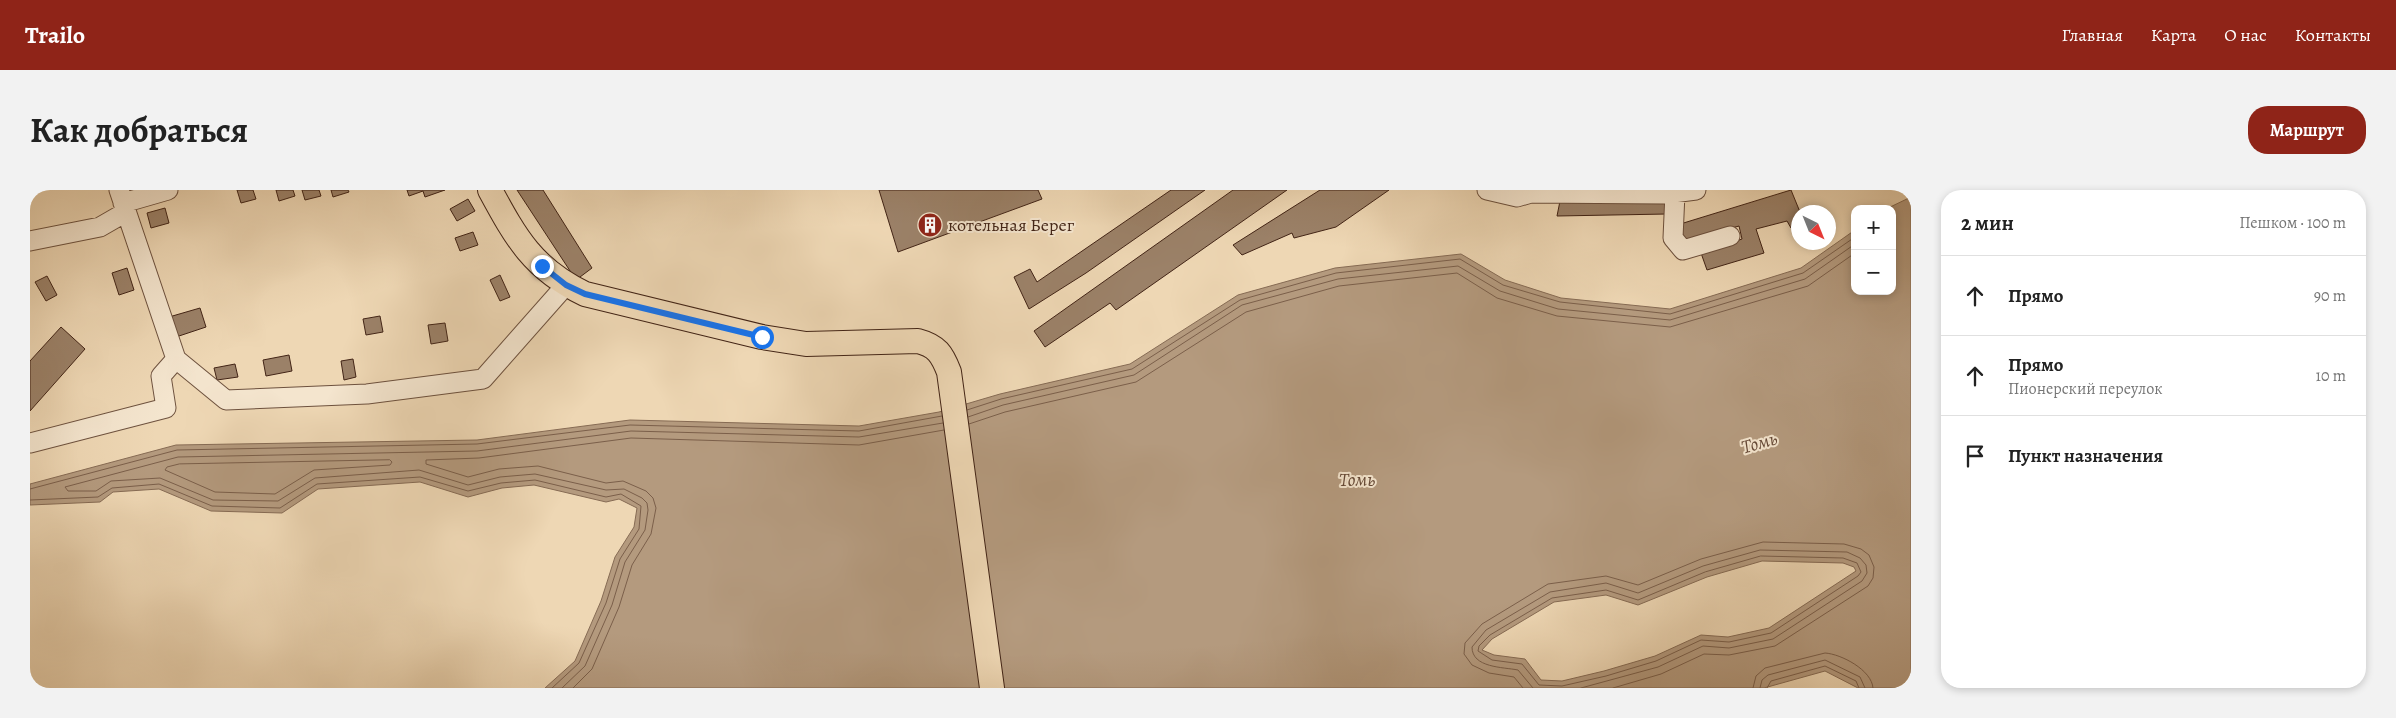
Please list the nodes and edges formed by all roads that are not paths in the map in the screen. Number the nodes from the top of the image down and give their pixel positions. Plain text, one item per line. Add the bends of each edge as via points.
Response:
1 (168, 190) edge
2 (490, 190) edge
3 (1487, 190) edge
4 (1696, 190) edge
5 (1574, 192) edge
6 (1675, 193) junction
7 (123, 202) edge
8 (1730, 236) dead end
9 (30, 241) edge
10 (566, 285) junction
11 (176, 359) junction
12 (30, 443) edge
13 (992, 688) edge

1 - 7 street
2 - 10 main road via 517,240
3 - 5 street via 1517,197 1531,193
4 - 6 street
5 - 6 street
6 - 8 street via 1672,238 1682,250
7 - 9 street via 100,227
7 - 11 street
10 - 11 street via 483,379 367,394 226,400
10 - 13 main road via 585,294 771,339 806,344 918,341 930,344 943,357 949,372
11 - 12 street via 161,376 166,408

